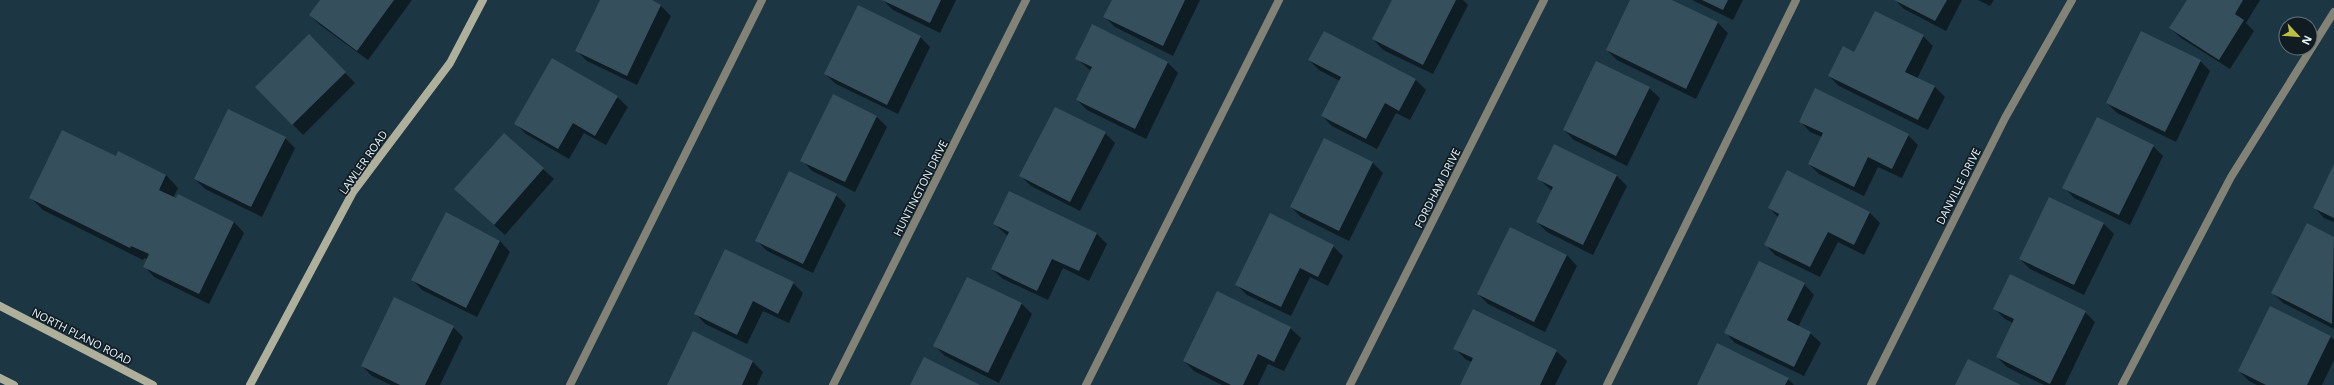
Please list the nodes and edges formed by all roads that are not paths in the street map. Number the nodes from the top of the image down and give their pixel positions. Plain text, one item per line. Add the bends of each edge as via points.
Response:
1 (483, 0) edge
2 (762, 0) edge
3 (1026, 0) edge
4 (1280, 0) edge
5 (1544, 0) edge
6 (1796, 0) edge
7 (2072, 0) edge
8 (2334, 12) edge
9 (0, 306) edge
10 (0, 378) edge
11 (14, 385) edge
12 (153, 385) edge
13 (250, 385) edge
14 (570, 385) edge
15 (833, 385) edge
16 (1086, 385) edge
17 (1350, 385) edge
18 (1607, 385) edge
19 (1871, 385) edge
20 (2122, 385) edge

1 - 13 street, LAWLER ROAD via 450,63 353,192
2 - 14 street
3 - 15 street, HUNTINGTON DRIVE
4 - 16 street
5 - 17 street, FORDHAM DRIVE
6 - 18 street
7 - 19 street, DANVILLE DRIVE via 2005,118
8 - 20 street via 2231,177
9 - 12 street, NORTH PLANO ROAD
10 - 11 street

